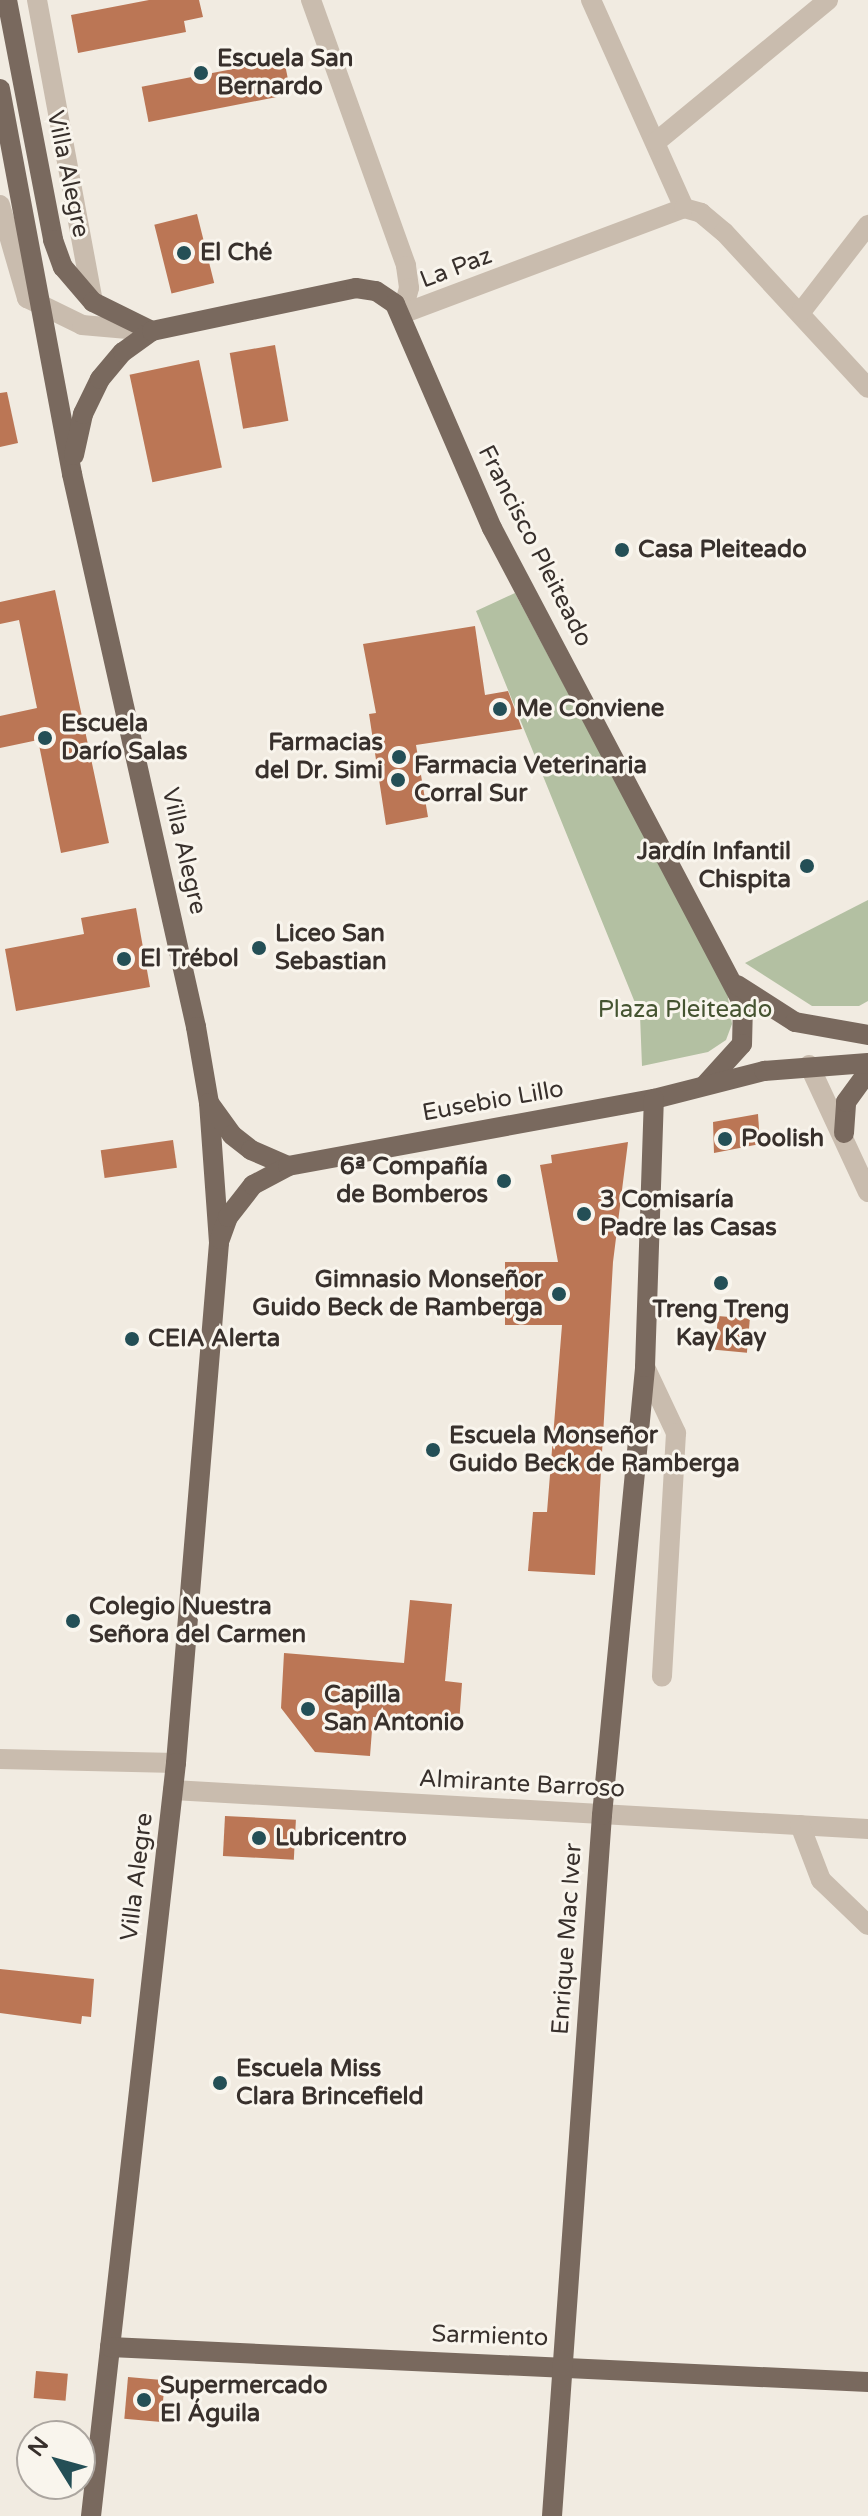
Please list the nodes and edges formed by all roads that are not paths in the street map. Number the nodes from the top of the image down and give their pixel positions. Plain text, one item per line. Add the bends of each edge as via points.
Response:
1 (7, 0) edge
2 (37, 0) edge
3 (311, 0) edge
4 (591, 0) edge
5 (828, 0) edge
6 (0, 89) edge
7 (656, 142) junction
8 (0, 205) edge
9 (684, 208) junction
10 (868, 225) edge
11 (93, 302) junction
12 (40, 305) junction
13 (801, 312) junction
14 (402, 314) junction
15 (152, 331) junction
16 (868, 388) edge
17 (72, 474) junction
18 (734, 982) junction
19 (868, 1035) edge
20 (868, 1063) edge
21 (809, 1065) junction
22 (868, 1072) edge
23 (705, 1085) junction
24 (654, 1099) junction
25 (209, 1103) junction
26 (844, 1133) junction
27 (288, 1166) junction
28 (868, 1192) edge
29 (219, 1243) junction
30 (645, 1367) junction
31 (662, 1677) dead end
32 (0, 1759) edge
33 (176, 1763) junction
34 (173, 1790) junction
35 (602, 1815) junction
36 (800, 1825) junction
37 (868, 1829) edge
38 (868, 1925) edge
39 (110, 2347) junction
40 (563, 2364) junction
41 (868, 2382) edge
42 (91, 2516) edge
43 (552, 2516) edge

1 - 11 main road, Villa Alegre via 53,240 73,283
2 - 11 street
3 - 14 street via 406,266 409,288
4 - 7 street
5 - 7 street
6 - 12 main road, Villa Alegre
7 - 9 street
8 - 12 street via 27,298
9 - 13 street via 701,213 724,232
9 - 14 street, La Paz
10 - 13 street
11 - 15 main road, Villa Alegre
12 - 15 street via 82,325
12 - 17 main road, Villa Alegre
13 - 16 street
14 - 15 main road, La Paz via 385,296 356,288
14 - 18 main road, Francisco Pleiteado via 492,528
15 - 17 main road, Villa Alegre via 111,365 90,396 77,433
17 - 25 main road, Villa Alegre via 165,879
18 - 19 main road via 795,1022
18 - 23 main road, Francisco Pleiteado via 745,1012 745,1033 725,1067
20 - 21 main road, Eusebio Lillo
21 - 23 main road, Eusebio Lillo
21 - 26 street
22 - 26 main road via 846,1102
23 - 24 main road, Eusebio Lillo
24 - 27 main road, Eusebio Lillo
24 - 30 main road, Enrique Mac Iver
25 - 27 main road via 232,1135
25 - 29 main road, Villa Alegre
26 - 28 street
27 - 29 main road, Villa Alegre via 253,1185 228,1217
29 - 33 main road, Villa Alegre
30 - 31 street, Enrique Mac Iver via 677,1443
30 - 35 main road, Enrique Mac Iver
32 - 33 street
33 - 34 main road, Villa Alegre
34 - 35 street, Almirante Barroso
34 - 39 main road, Villa Alegre
35 - 36 street, Almirante Barroso
35 - 40 main road, Enrique Mac Iver
36 - 37 street, Almirante Barroso
36 - 38 street via 821,1880
39 - 40 main road, Sarmiento
39 - 42 main road, Villa Alegre
40 - 41 main road, Sarmiento
40 - 43 main road, Enrique Mac Iver

